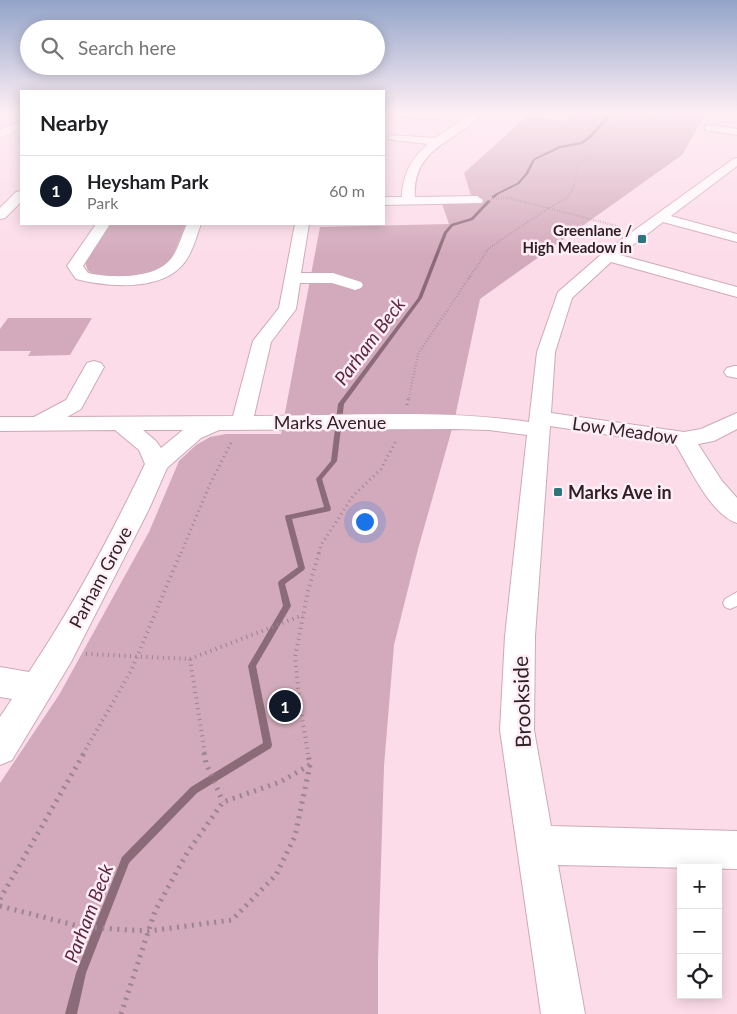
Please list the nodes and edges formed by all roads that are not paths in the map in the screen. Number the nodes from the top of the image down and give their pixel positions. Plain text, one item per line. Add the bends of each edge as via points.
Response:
1 (419, 160) edge
2 (737, 162) edge
3 (477, 200) road end
4 (385, 201) edge
5 (409, 201) junction
6 (14, 202) edge
7 (0, 215) edge
8 (661, 217) junction
9 (102, 225) edge
10 (194, 225) edge
11 (302, 225) edge
12 (737, 238) edge
13 (608, 256) junction
14 (293, 278) junction
15 (355, 285) dead end
16 (737, 292) edge
17 (94, 367) dead end
18 (74, 404) junction
19 (737, 420) edge
20 (242, 422) junction
21 (215, 423) junction
22 (0, 424) edge
23 (36, 424) junction
24 (94, 424) junction
25 (121, 424) junction
26 (538, 424) junction
27 (684, 439) junction
28 (158, 464) junction
29 (737, 514) edge
30 (0, 682) edge
31 (38, 690) junction
32 (0, 748) edge
33 (537, 845) junction
34 (737, 850) edge
35 (563, 1014) edge

1 - 5 street via 409,181
2 - 8 street, Brookside
3 - 5 street
4 - 5 street
6 - 7 street
8 - 12 street
8 - 13 street, Brookside
9 - 10 street via 75,266 82,276 95,280 133,280 159,274 177,263
11 - 14 street
13 - 16 street
13 - 26 street, Brookside via 564,296 546,352
14 - 15 street via 333,278
14 - 20 street via 287,309 262,341
17 - 18 street
18 - 23 street
18 - 24 street
19 - 27 street, Low Meadow via 706,436
20 - 21 street, Marks Avenue
20 - 26 street, Marks Avenue
21 - 25 street, Marks Avenue
21 - 28 street, Parham Grove via 193,433
22 - 23 street, Marks Avenue
23 - 24 street, Marks Avenue
24 - 25 street, Marks Avenue
25 - 28 street via 148,446
26 - 27 street, Low Meadow
26 - 33 street, Brookside via 520,636 518,730
27 - 29 street via 713,487
28 - 31 street, Parham Grove
30 - 31 street
31 - 32 street, Parham Grove
33 - 34 street
33 - 35 street, Brookside

